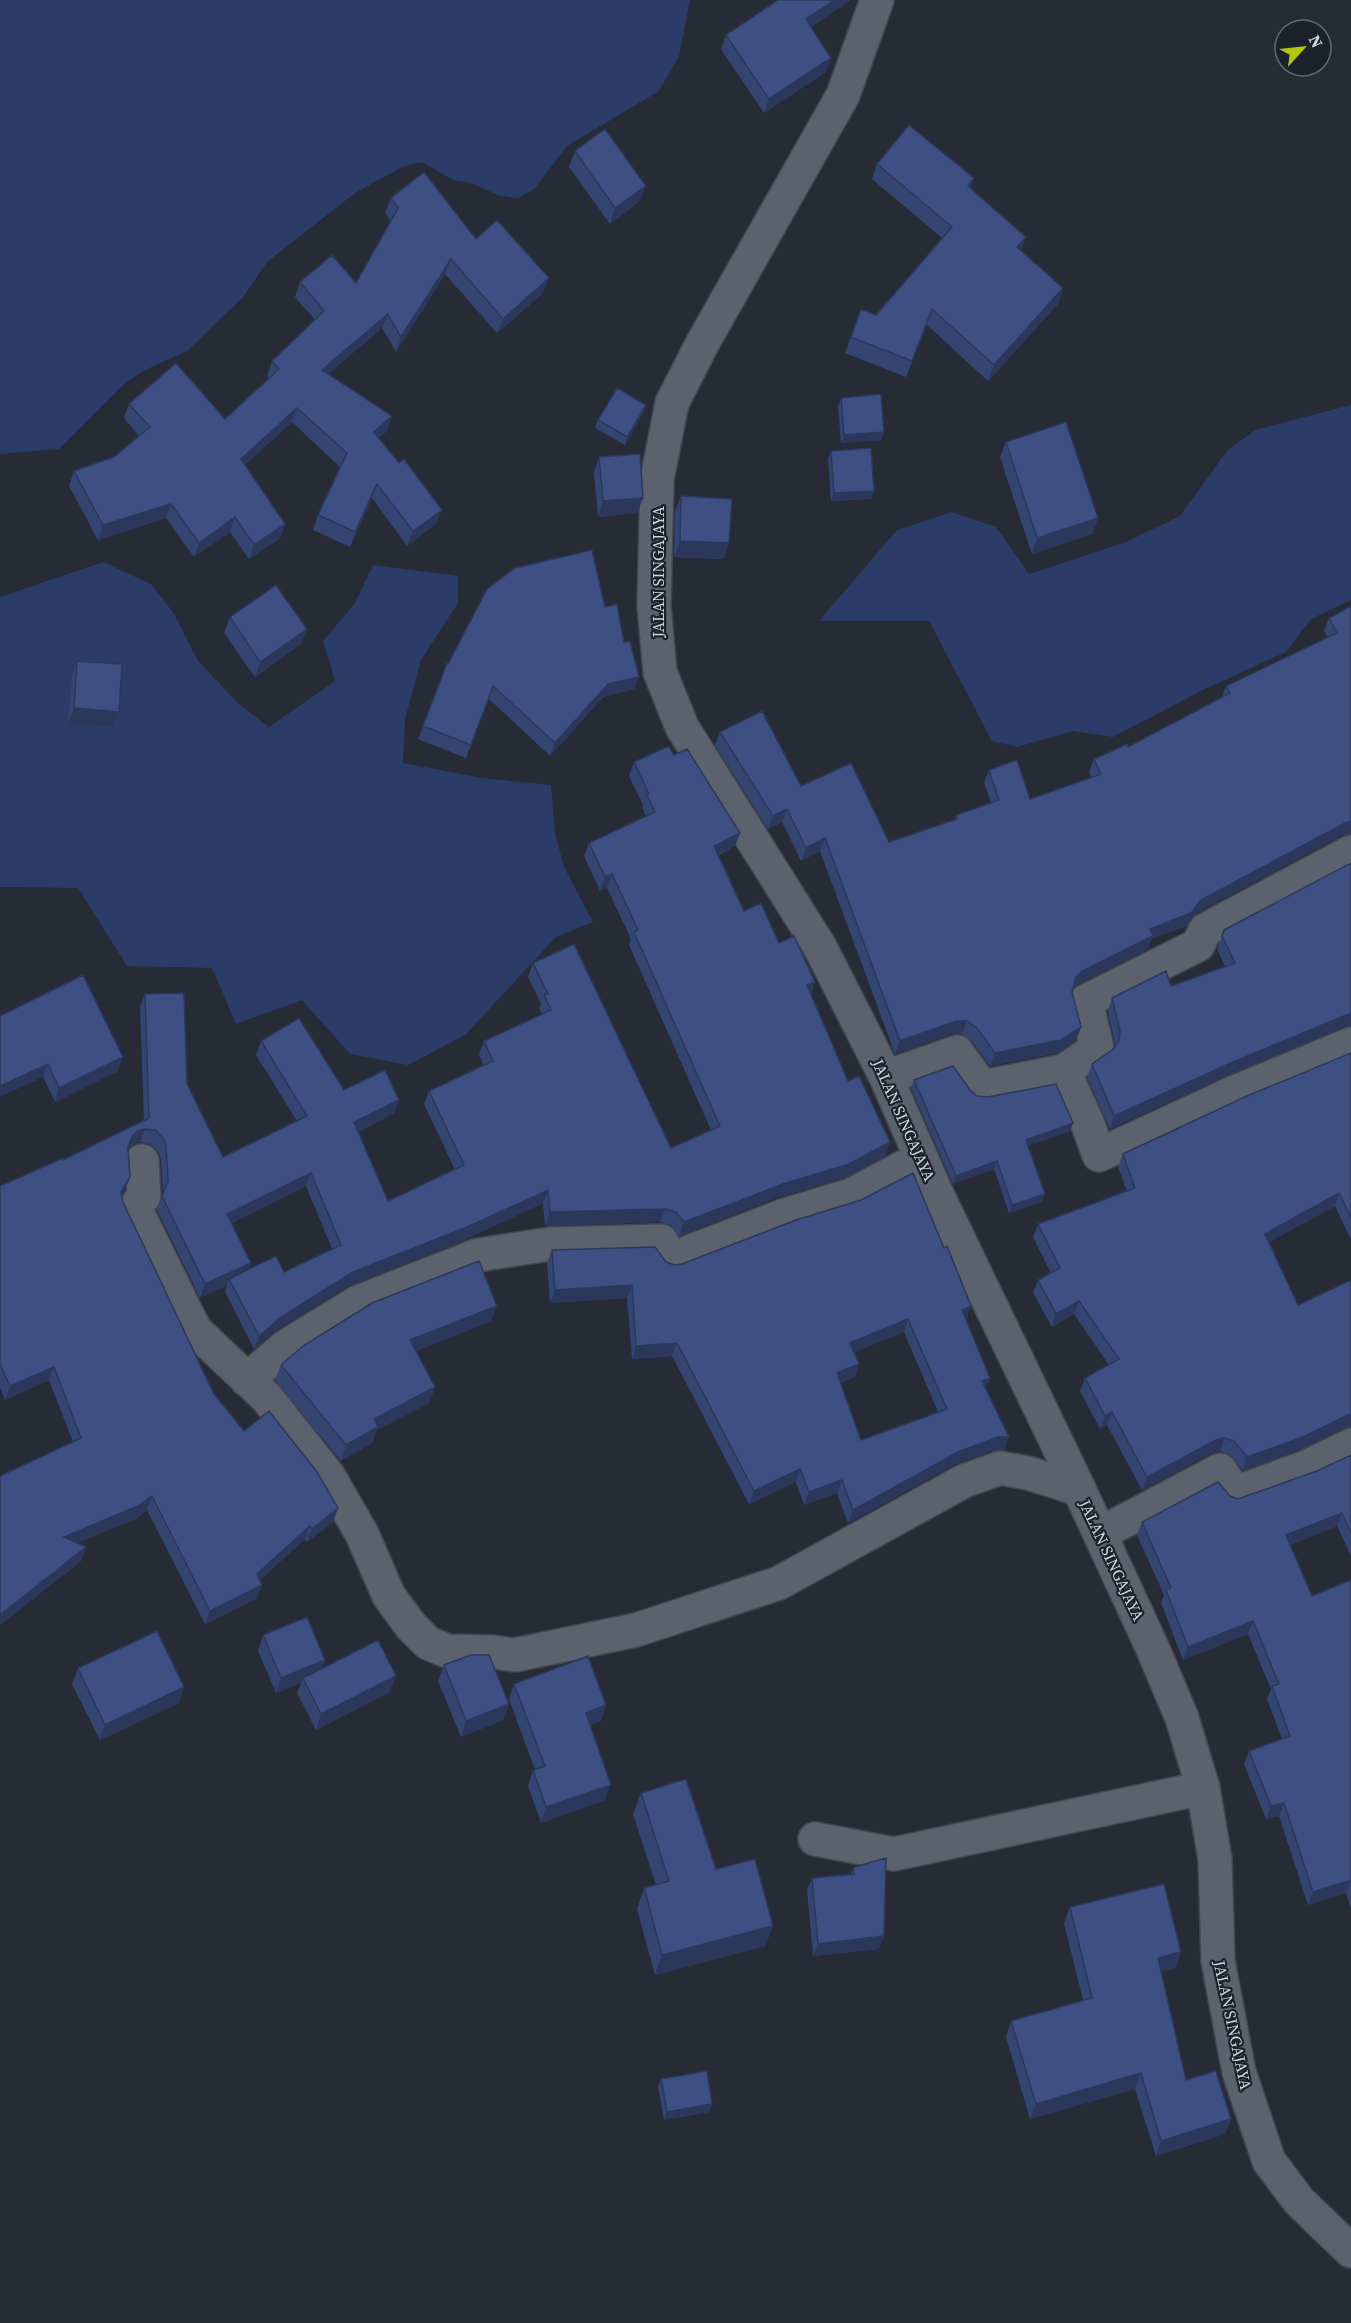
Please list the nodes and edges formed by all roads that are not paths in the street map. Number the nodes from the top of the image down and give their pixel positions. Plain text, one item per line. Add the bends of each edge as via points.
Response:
1 (877, 0) edge
2 (1351, 852) edge
3 (1351, 1044) edge
4 (1064, 1071) junction
5 (886, 1077) junction
6 (921, 1158) junction
7 (142, 1161) dead end
8 (247, 1380) junction
9 (1351, 1445) edge
10 (1079, 1489) junction
11 (1100, 1534) junction
12 (1203, 1788) junction
13 (815, 1839) dead end
14 (1351, 2252) edge

1 - 5 street, JALAN SINGAJAYA via 843,95 672,403 657,479 654,606 660,672 682,727 820,947
2 - 4 street via 1205,930 1198,945 1086,1000 1097,1048
3 - 4 street via 1099,1155
4 - 5 street via 982,1086 957,1052
5 - 6 street, JALAN SINGAJAYA
6 - 8 street via 851,1195 785,1215 671,1259 661,1241 550,1244 478,1255 358,1302 286,1346
6 - 10 street, JALAN SINGAJAYA
7 - 8 street via 144,1196 136,1204 136,1212 195,1330
8 - 10 street via 267,1398 328,1475 362,1534 389,1596 411,1626 428,1643 447,1651 515,1655 636,1630 779,1582 964,1481 1000,1468
9 - 11 street via 1306,1467 1235,1493 1220,1470
10 - 11 street, JALAN SINGAJAYA
11 - 12 street, JALAN SINGAJAYA via 1182,1718
12 - 13 street via 894,1854
12 - 14 street, JALAN SINGAJAYA via 1215,1859 1218,1961 1239,2072 1269,2161 1299,2201

